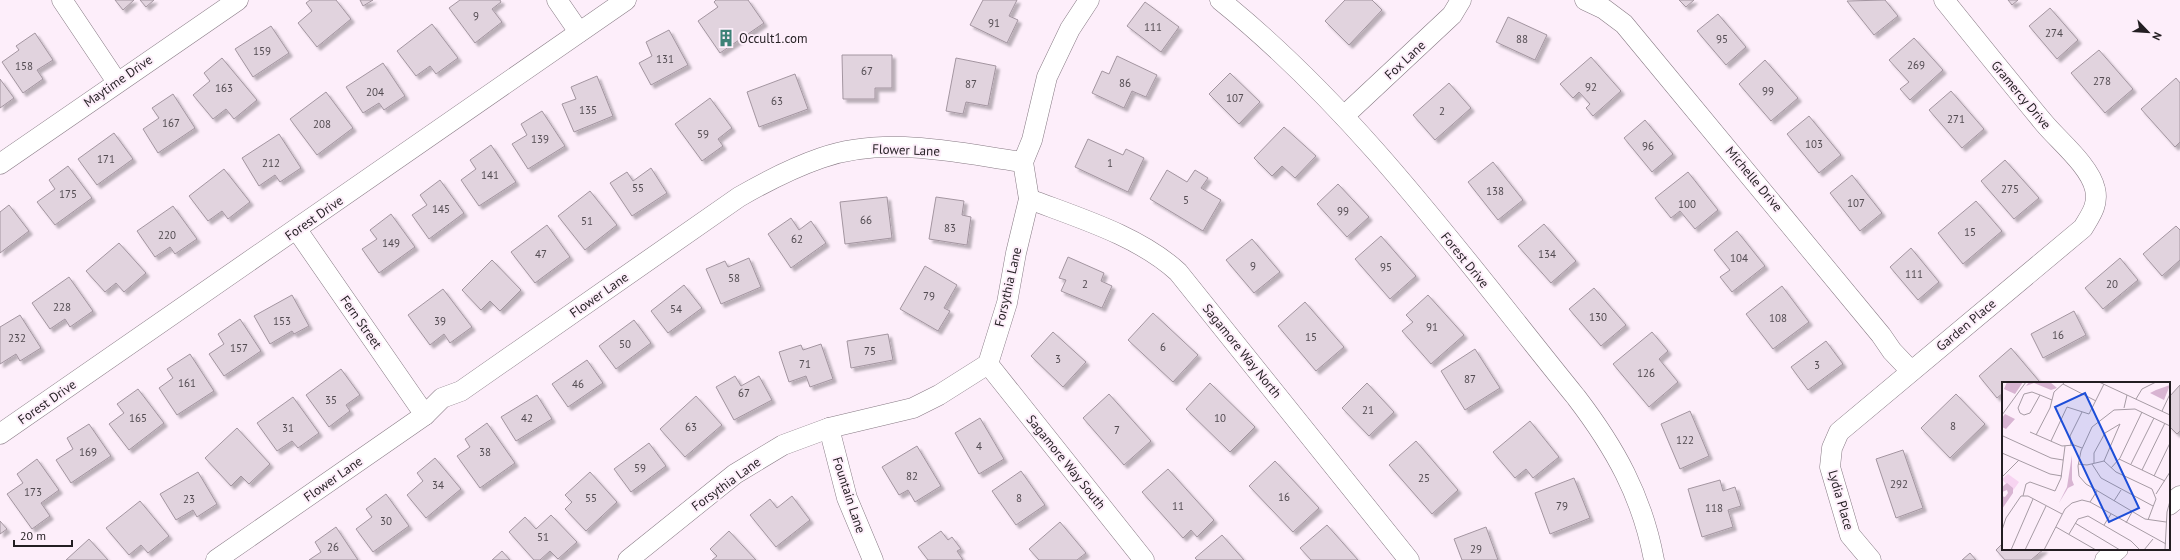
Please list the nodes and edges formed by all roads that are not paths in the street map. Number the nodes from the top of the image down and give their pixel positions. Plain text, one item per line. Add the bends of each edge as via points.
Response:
1 (62, 0) edge
2 (238, 0) edge
3 (557, 0) edge
4 (626, 0) edge
5 (1089, 0) edge
6 (1220, 0) edge
7 (1462, 0) edge
8 (1585, 0) edge
9 (1944, 0) edge
10 (579, 32) junction
11 (117, 82) junction
12 (1344, 116) junction
13 (1023, 162) junction
14 (0, 164) edge
15 (2096, 191) joint
16 (1029, 199) junction
17 (297, 230) junction
18 (988, 364) junction
19 (1911, 371) junction
20 (425, 414) junction
21 (829, 428) junction
22 (0, 434) edge
23 (1831, 457) joint
24 (2180, 496) edge
25 (2170, 505) edge
26 (2117, 550) edge
27 (216, 560) edge
28 (628, 560) edge
29 (873, 560) edge
30 (1144, 560) edge
31 (1409, 560) edge
32 (1654, 560) edge
33 (1871, 560) edge
34 (2105, 560) edge

1 - 11 street
2 - 11 street, Maytime Drive
3 - 10 street
4 - 10 street, Forest Drive
5 - 13 street via 1070,29 1047,77 1032,140
6 - 12 street, Forest Drive via 1306,76
7 - 12 street, Fox Lane via 1452,15
8 - 19 street, Michelle Drive via 1604,9 1624,24
9 - 15 street, Gramercy Drive via 2083,167
10 - 17 street, Forest Drive
11 - 14 street, Maytime Drive
12 - 32 street, Forest Drive via 1382,158 1602,432 1626,472 1642,512
13 - 16 street, Forsythia Lane
13 - 20 street, Flower Lane via 924,148 870,148 822,157 782,173 738,197 461,390 442,398
15 - 19 street, Garden Place via 2095,208 2083,228
16 - 18 street, Forsythia Lane via 1007,303
16 - 31 street, Sagamore Way North via 1139,244 1165,260 1178,272
17 - 20 street, Fern Street
17 - 22 street, Forest Drive
18 - 21 street, Forsythia Lane via 913,408
18 - 30 street, Sagamore Way South
19 - 23 street, Garden Place via 1839,432
20 - 27 street, Flower Lane
21 - 28 street, Forsythia Lane via 783,445 735,474
21 - 29 street, Fountain Lane via 847,498
23 - 33 street, Lydia Place via 1830,467 1850,535
24 - 25 street
26 - 34 street

